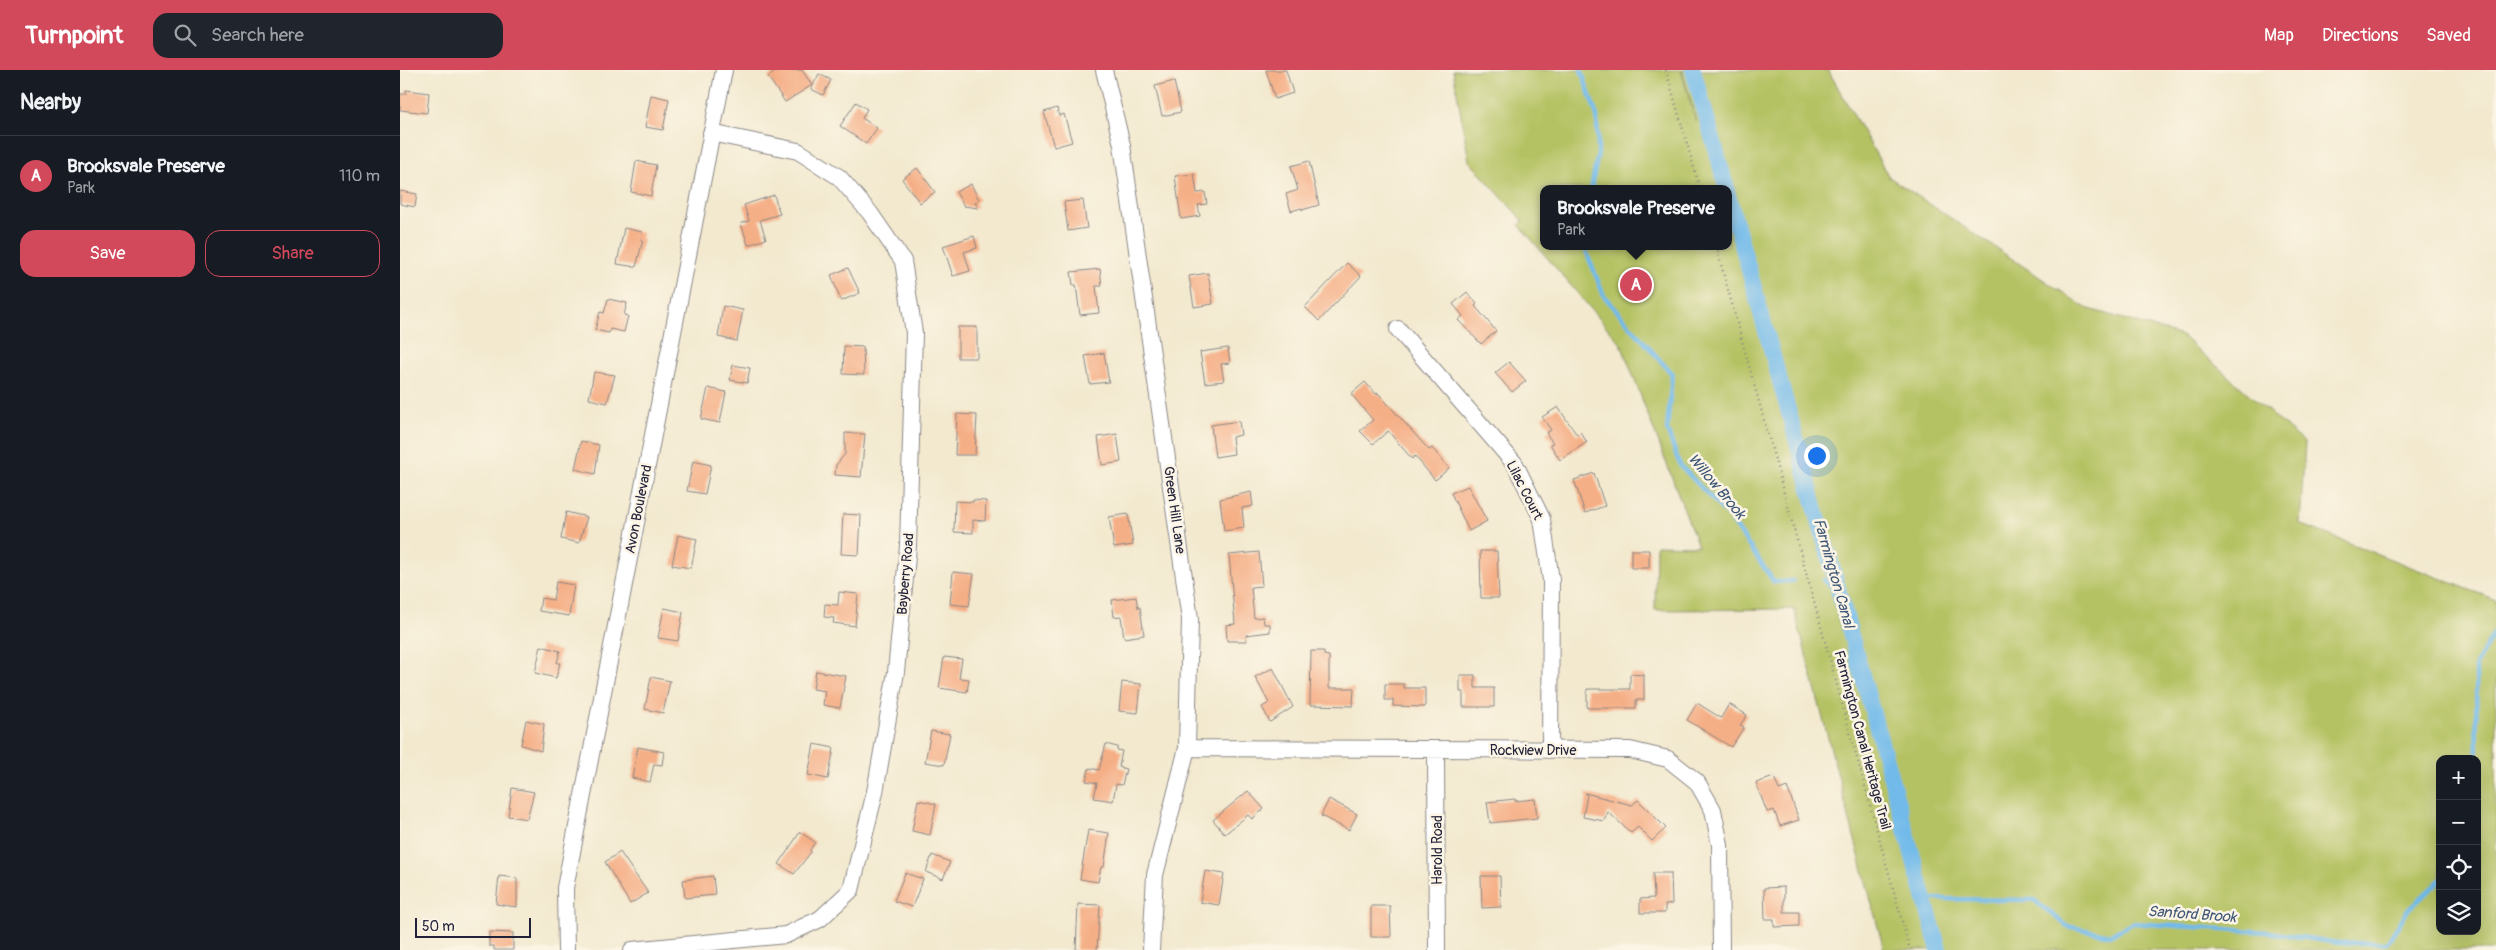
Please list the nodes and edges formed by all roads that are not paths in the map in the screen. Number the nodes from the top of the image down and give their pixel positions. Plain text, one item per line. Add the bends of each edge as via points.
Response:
1 (724, 70) edge
2 (1104, 70) edge
3 (711, 133) junction
4 (1398, 330) dead end
5 (1187, 748) junction
6 (1436, 750) junction
7 (1550, 750) junction
8 (566, 950) edge
9 (632, 950) edge
10 (1151, 950) edge
11 (1437, 950) edge
12 (1722, 950) edge

1 - 3 street, Avon Boulevard
2 - 5 street, Green Hill Lane via 1122,145 1190,620
3 - 8 street, Avon Boulevard via 565,888
3 - 9 street, Bayberry Road via 798,151 839,177 870,213 902,261 914,333 908,546 899,643 875,792 851,890 820,919 786,936
4 - 7 street, Lilac Court via 1514,464 1542,519 1551,580
5 - 6 street, Rockview Drive
5 - 10 street, Green Hill Lane via 1155,875
6 - 7 street, Rockview Drive
6 - 11 street, Harold Road
7 - 12 street, Rockview Drive via 1630,750 1668,759 1697,782 1713,810 1720,845

